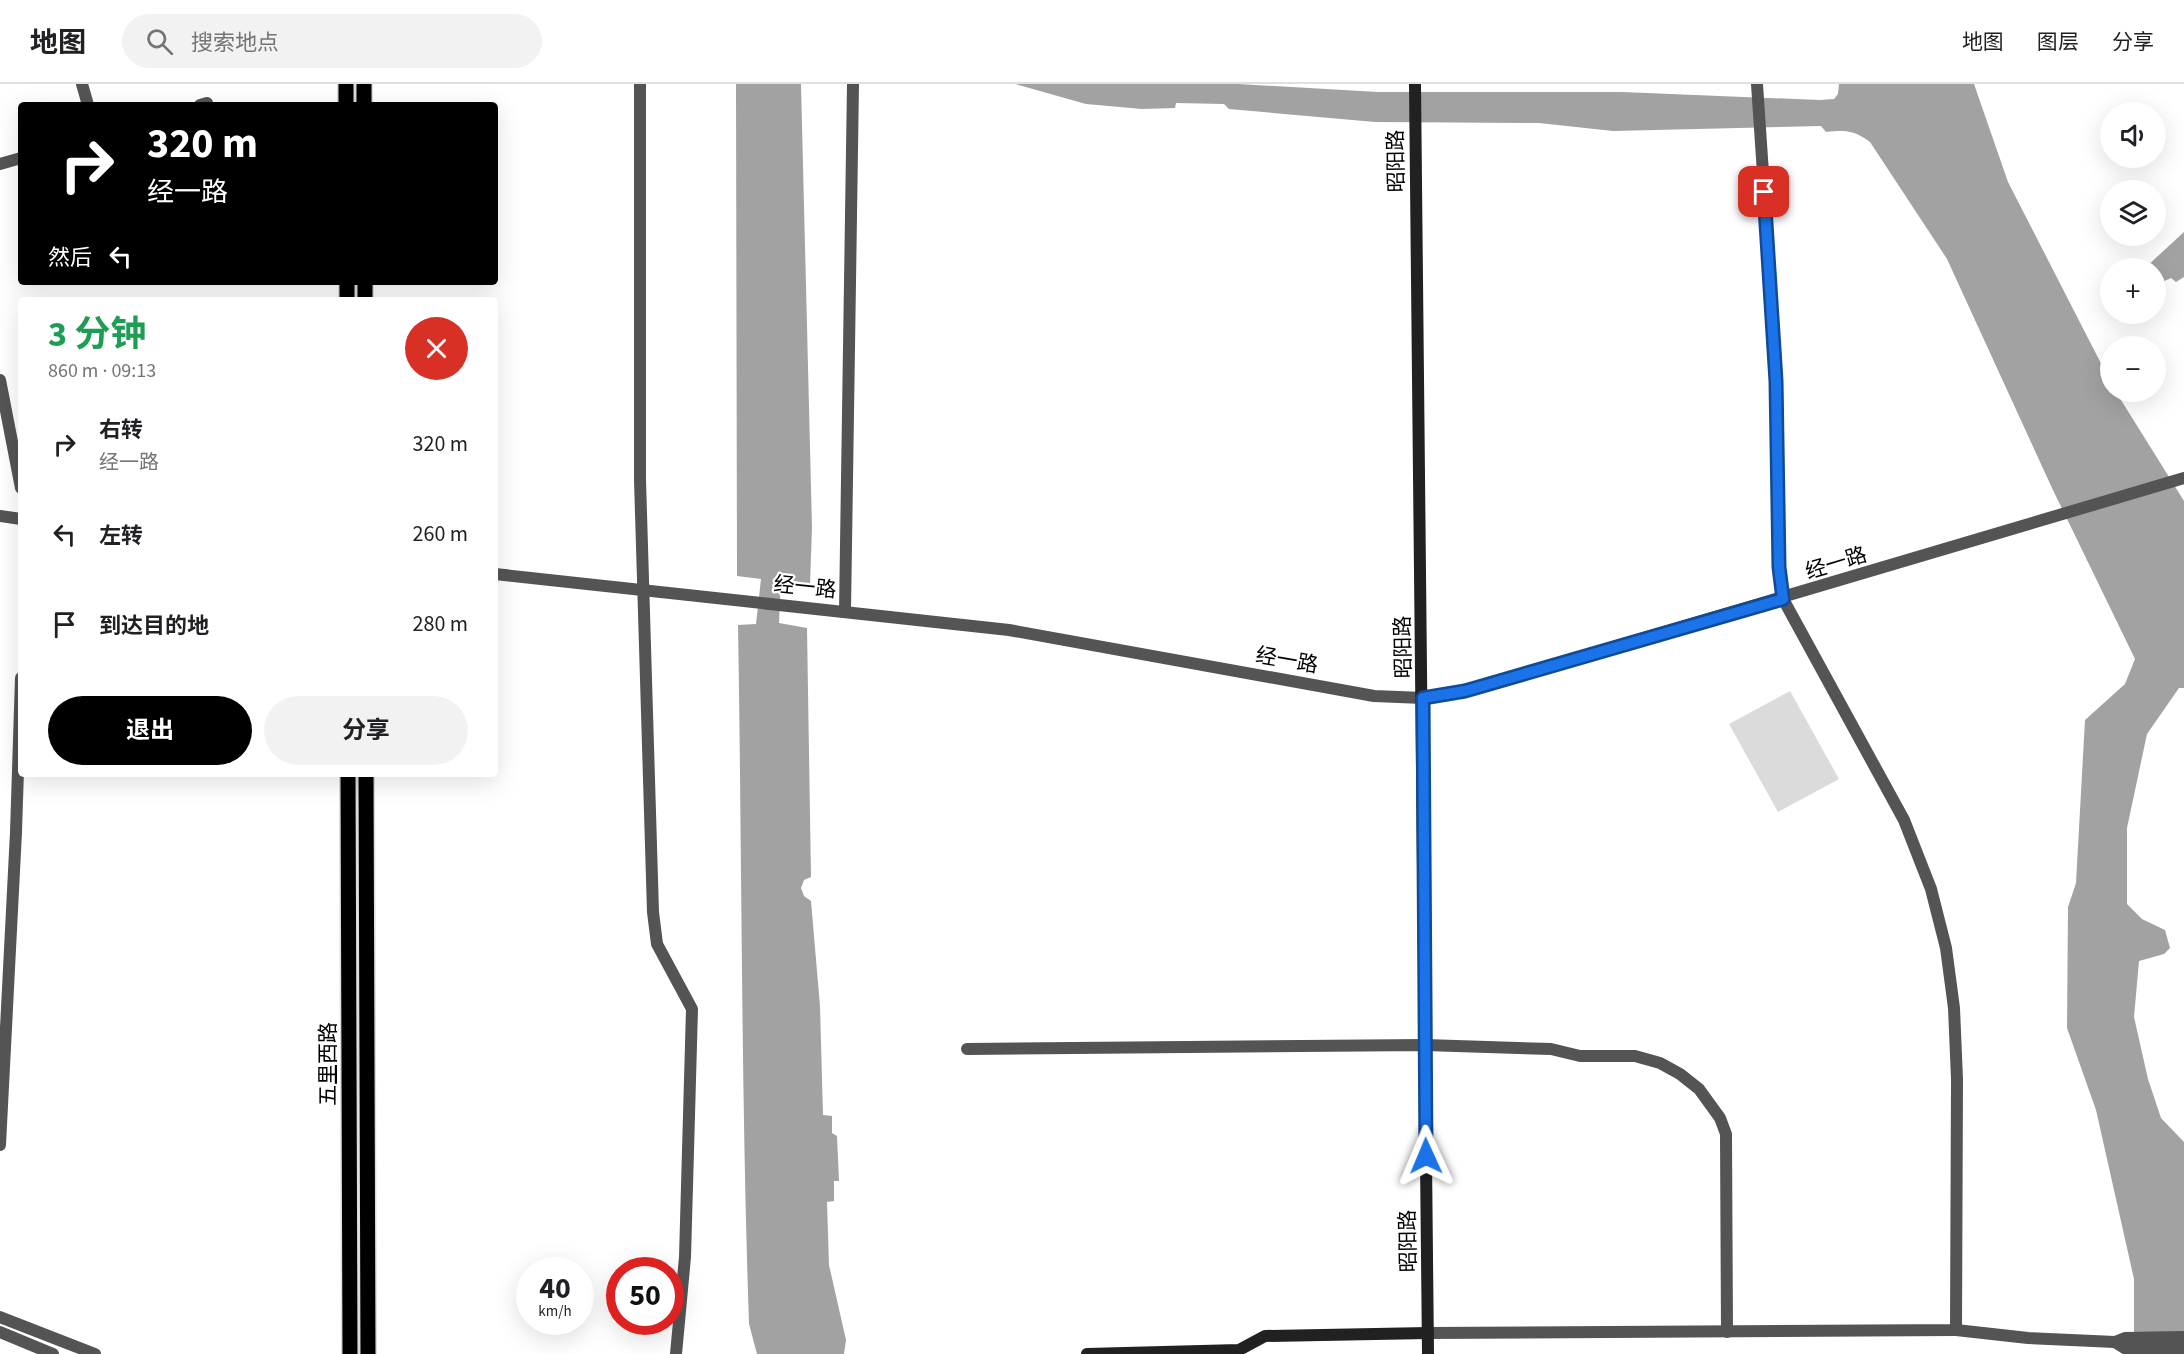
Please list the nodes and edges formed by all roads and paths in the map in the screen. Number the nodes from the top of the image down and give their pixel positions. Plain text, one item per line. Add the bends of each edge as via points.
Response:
1 (82, 84) edge
2 (346, 84) edge
3 (364, 84) edge
4 (640, 84) edge
5 (853, 84) edge
6 (1415, 84) edge
7 (1758, 88) edge
8 (87, 102) edge
9 (346, 102) edge
10 (364, 102) edge
11 (18, 159) edge
12 (0, 164) edge
13 (0, 380) edge
14 (18, 473) edge
15 (2184, 478) edge
16 (0, 516) edge
17 (18, 519) edge
18 (498, 574) edge
19 (644, 591) junction
20 (1783, 599) junction
21 (845, 611) junction
22 (1423, 698) junction
23 (18, 770) edge
24 (348, 777) edge
25 (366, 777) edge
26 (1425, 1045) junction
27 (967, 1049) dead end
28 (0, 1145) edge
29 (0, 1317) edge
30 (1956, 1330) junction
31 (0, 1332) edge
32 (1727, 1332) junction
33 (1428, 1333) junction
34 (2184, 1337) edge
35 (2122, 1343) junction
36 (2184, 1348) edge
37 (53, 1354) edge
38 (95, 1354) edge
39 (350, 1354) edge
40 (368, 1354) edge
41 (676, 1354) edge
42 (1087, 1354) edge
43 (1428, 1354) edge

1 - 8 street
2 - 9 main road
3 - 10 main road
4 - 19 street via 640,480
5 - 21 street
6 - 22 main road, 昭阳路
7 - 20 street via 1776,381
11 - 12 street
13 - 14 street
15 - 20 street, 经一路
16 - 17 street
18 - 19 street, 经一路
19 - 21 street, 经一路
19 - 41 street via 653,912 657,944 692,1009 685,1257
20 - 22 street, 经一路 via 1465,691
20 - 30 street via 1904,820 1931,889 1946,948 1957,1079
21 - 22 street, 经一路 via 1009,630 1374,696
22 - 26 main road, 昭阳路
23 - 28 street
24 - 39 main road, 五里西路
25 - 40 main road, 五里西路
26 - 27 street
26 - 32 street via 1551,1048 1580,1056 1635,1056 1660,1063 1699,1089 1720,1118 1726,1134
26 - 33 main road, 昭阳路
29 - 38 street
30 - 32 street
30 - 35 street
31 - 37 street
32 - 33 street
33 - 42 main road via 1264,1336 1239,1350
33 - 43 main road, 昭阳路
34 - 35 street
35 - 36 street

